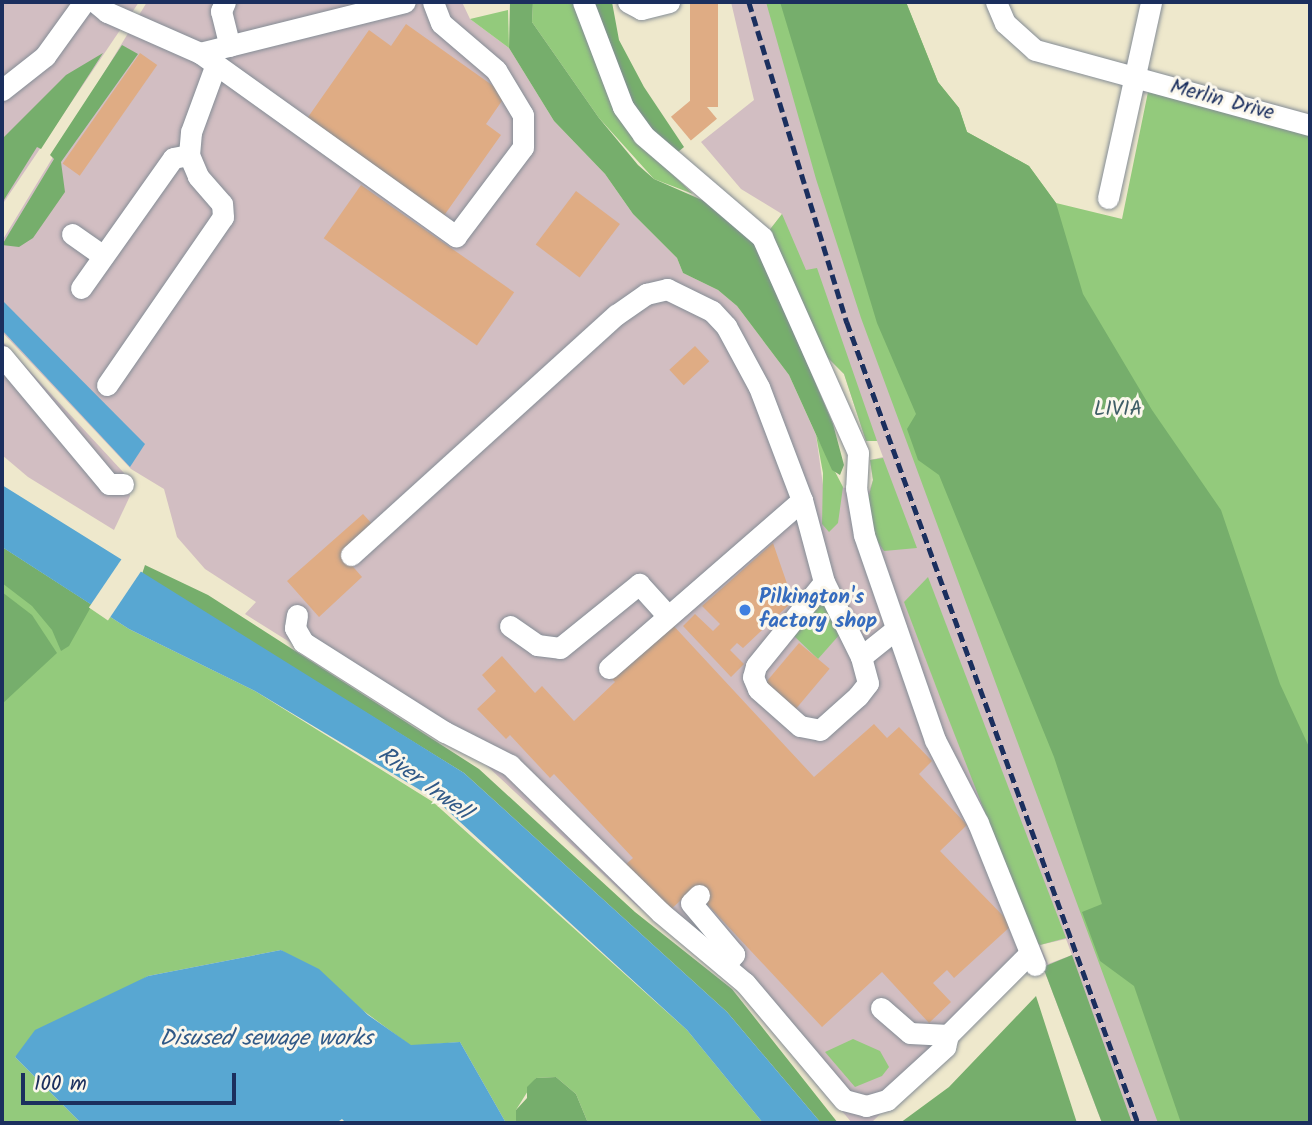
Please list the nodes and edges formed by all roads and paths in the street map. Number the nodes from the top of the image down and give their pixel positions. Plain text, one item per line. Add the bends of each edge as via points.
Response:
1 (84, 2) edge
2 (95, 2) edge
3 (225, 2) edge
4 (405, 2) edge
5 (433, 2) edge
6 (583, 2) edge
7 (628, 2) edge
8 (669, 2) edge
9 (996, 2) edge
10 (1151, 2) edge
11 (331, 11) edge
12 (230, 46) junction
13 (208, 59) junction
14 (1134, 76) junction
15 (2, 90) edge
16 (1310, 125) edge
17 (189, 155) junction
18 (1108, 198) dead end
19 (72, 234) dead end
20 (103, 256) junction
21 (81, 288) dead end
22 (2, 356) edge
23 (107, 385) dead end
24 (123, 484) dead end
25 (802, 500) junction
26 (351, 555) dead end
27 (824, 582) junction
28 (297, 615) dead end
29 (667, 615) junction
30 (510, 626) dead end
31 (896, 629) junction
32 (861, 657) junction
33 (609, 668) dead end
34 (699, 895) dead end
35 (725, 966) junction
36 (881, 1008) dead end
37 (948, 1035) junction

1 - 15 street via 46,56
2 - 13 street via 107,12
3 - 12 street via 221,10
4 - 11 street
5 - 13 street via 441,23 496,70 523,115 523,147 456,236
6 - 31 street via 623,107 643,135 762,237 858,453 856,488 864,535
7 - 8 street via 641,9
9 - 14 street, Merlin Drive via 1004,23 1035,50
10 - 14 street
11 - 12 street
12 - 13 street
13 - 17 street
14 - 16 street, Merlin Drive
14 - 18 street
17 - 20 street via 173,158
17 - 23 street via 198,176 222,204 223,217
19 - 20 street
20 - 21 street
22 - 24 street via 109,484
25 - 26 street via 759,387 726,326 712,311 667,289 646,295 616,315
25 - 27 street
25 - 29 street
27 - 32 street
27 - 32 street via 756,666 754,682 800,726 820,730 866,687
28 - 35 street via 295,628 303,642 445,732 510,765 660,912
29 - 30 street via 639,584 560,648 537,645
29 - 33 street
31 - 32 street
31 - 37 street via 935,740 978,823 1032,960
34 - 35 street via 691,903 733,954
35 - 37 street via 844,1100 856,1105 887,1100 945,1046
36 - 37 street via 910,1033

